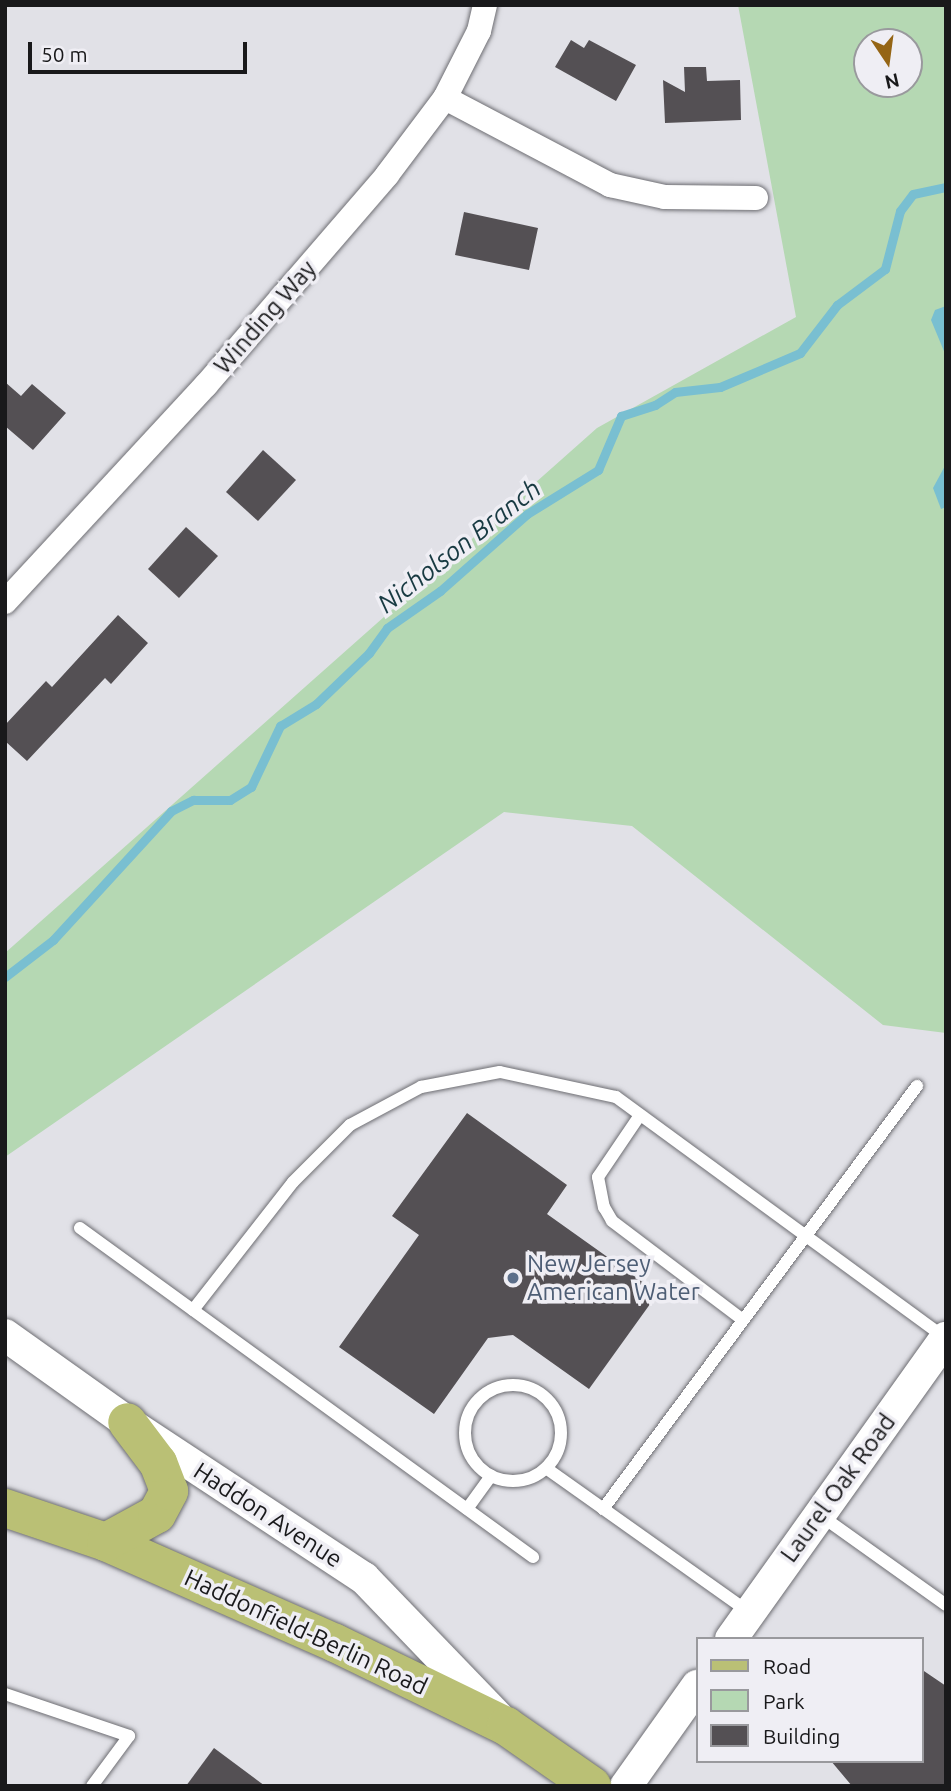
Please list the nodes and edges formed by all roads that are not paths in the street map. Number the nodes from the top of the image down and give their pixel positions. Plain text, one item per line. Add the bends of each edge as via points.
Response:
1 (485, 5) edge
2 (445, 98) junction
3 (756, 198) dead end
4 (5, 602) edge
5 (917, 1086) dead end
6 (640, 1115) junction
7 (80, 1228) dead end
8 (806, 1236) junction
9 (193, 1310) junction
10 (743, 1320) junction
11 (5, 1335) edge
12 (946, 1338) edge
13 (127, 1422) junction
14 (546, 1468) junction
15 (491, 1476) junction
16 (5, 1508) edge
17 (467, 1509) junction
18 (603, 1509) junction
19 (819, 1515) junction
20 (106, 1542) junction
21 (533, 1557) dead end
22 (946, 1605) edge
23 (749, 1613) junction
24 (732, 1637) edge
25 (696, 1687) edge
26 (5, 1694) edge
27 (506, 1726) junction
28 (92, 1786) edge
29 (592, 1786) edge
30 (626, 1786) edge

1 - 2 street, Winding Way via 479,31
2 - 3 street via 610,185 665,197
2 - 4 street, Winding Way via 387,175 206,385
5 - 8 lane
6 - 8 lane
6 - 9 lane via 616,1097 500,1072 421,1087 350,1125 293,1182
6 - 10 lane via 598,1177 604,1208 612,1221
7 - 9 lane
8 - 10 lane
8 - 12 lane
9 - 17 lane
10 - 18 lane
11 - 13 street, Haddon Avenue
12 - 19 street, Laurel Oak Road
13 - 20 main road via 158,1463 169,1490 157,1514
13 - 27 street, Haddon Avenue via 364,1578
14 - 15 lane via 520,1481
14 - 15 lane via 561,1436 551,1402 527,1386 499,1386 475,1402 464,1429 470,1457
14 - 18 lane
15 - 17 lane
16 - 20 main road, Haddonfield-Berlin Road
17 - 21 lane
18 - 23 lane
19 - 22 lane
19 - 23 street, Laurel Oak Road
20 - 27 main road, Haddonfield-Berlin Road via 335,1643
23 - 24 street, Laurel Oak Road
25 - 30 street
26 - 28 lane via 130,1736
27 - 29 main road, Haddonfield-Berlin Road

